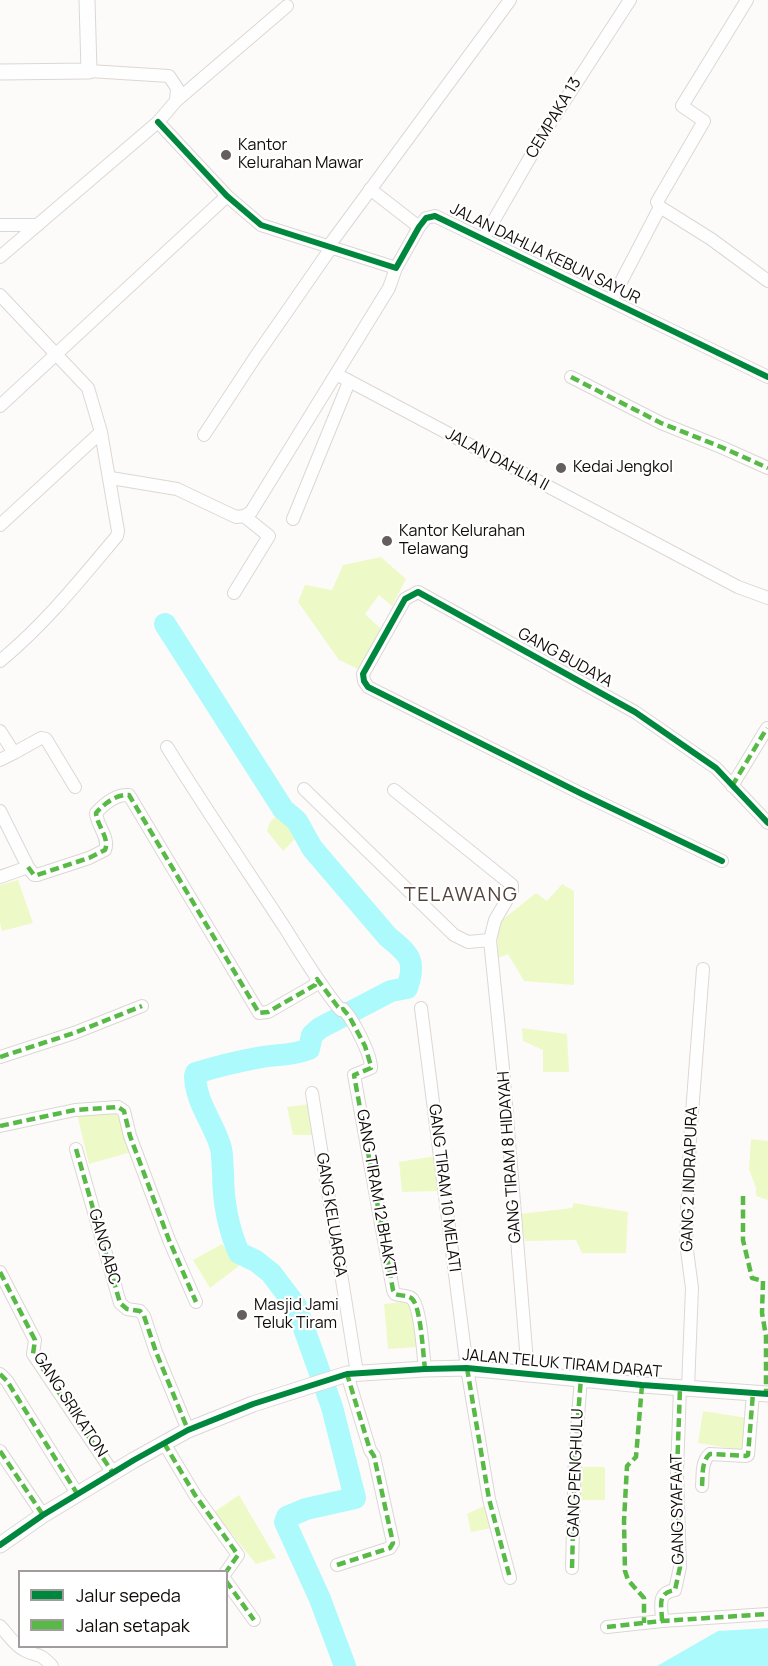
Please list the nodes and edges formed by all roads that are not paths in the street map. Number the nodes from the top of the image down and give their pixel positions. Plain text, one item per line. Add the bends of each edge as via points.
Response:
1 (87, 0) edge
2 (510, 0) edge
3 (630, 0) edge
4 (747, 0) edge
5 (288, 6) dead end
6 (89, 71) junction
7 (0, 72) edge
8 (176, 100) junction
9 (158, 122) junction
10 (370, 189) junction
11 (227, 196) junction
12 (660, 207) junction
13 (0, 225) edge
14 (38, 225) junction
15 (419, 227) junction
16 (483, 239) junction
17 (329, 248) junction
18 (0, 257) edge
19 (396, 268) junction
20 (768, 281) edge
21 (0, 295) edge
22 (610, 301) junction
23 (56, 353) junction
24 (336, 374) junction
25 (571, 377) dead end
26 (768, 377) edge
27 (350, 382) junction
28 (0, 406) edge
29 (101, 432) junction
30 (204, 435) dead end
31 (768, 468) edge
32 (111, 478) junction
33 (244, 516) junction
34 (293, 519) dead end
35 (0, 525) edge
36 (234, 593) dead end
37 (768, 598) edge
38 (0, 661) edge
39 (767, 728) edge
40 (0, 731) edge
41 (167, 747) dead end
42 (14, 753) junction
43 (0, 760) edge
44 (732, 786) junction
45 (75, 787) dead end
46 (304, 789) dead end
47 (394, 790) dead end
48 (0, 812) edge
49 (768, 823) edge
50 (722, 861) dead end
51 (28, 867) junction
52 (0, 877) edge
53 (490, 940) junction
54 (703, 969) dead end
55 (317, 979) junction
56 (142, 1006) dead end
57 (421, 1008) dead end
58 (0, 1057) edge
59 (312, 1093) dead end
60 (0, 1126) edge
61 (76, 1149) dead end
62 (0, 1272) edge
63 (196, 1302) dead end
64 (467, 1368) junction
65 (425, 1369) junction
66 (352, 1373) junction
67 (0, 1374) edge
68 (528, 1374) junction
69 (580, 1378) junction
70 (684, 1388) junction
71 (760, 1394) edge
72 (188, 1430) junction
73 (164, 1443) junction
74 (0, 1451) edge
75 (113, 1473) junction
76 (702, 1486) dead end
77 (78, 1495) junction
78 (43, 1515) junction
79 (0, 1545) edge
80 (337, 1565) dead end
81 (573, 1568) dead end
82 (227, 1570) edge
83 (510, 1578) dead end
84 (228, 1584) edge
85 (768, 1614) edge
86 (254, 1620) dead end
87 (662, 1621) junction
88 (0, 1626) edge
89 (607, 1627) dead end
90 (18, 1646) edge
91 (21, 1648) edge
92 (52, 1666) edge

1 - 6 street
2 - 10 street
3 - 16 street, CEMPAKA 13 via 547,128
4 - 12 street via 682,106 704,121 657,202
5 - 8 street
6 - 7 street
6 - 8 street via 169,76 177,88
8 - 9 street
9 - 11 street
9 - 14 street
10 - 15 street
10 - 17 street
11 - 17 street via 261,225
11 - 23 street
12 - 20 street
12 - 22 street
13 - 14 street
14 - 18 street
15 - 16 street, JALAN DAHLIA KEBUN SAYUR via 426,218 435,216
15 - 19 street
16 - 22 street, JALAN DAHLIA KEBUN SAYUR
17 - 19 street
17 - 30 street
19 - 24 street via 389,288
21 - 23 street
22 - 26 street, JALAN DAHLIA KEBUN SAYUR
23 - 28 street
23 - 29 street via 88,388
24 - 27 street, JALAN DAHLIA II
24 - 33 street
25 - 31 street via 661,423
27 - 34 street
27 - 37 street, JALAN DAHLIA II via 738,587
29 - 32 street
29 - 35 street
32 - 33 street via 177,489 236,517
32 - 38 street via 117,536 57,608
33 - 36 street via 269,536
39 - 44 street
40 - 42 street
41 - 55 street
42 - 43 street
42 - 45 street via 46,739
44 - 49 street, GANG BUDAYA
44 - 50 street, GANG BUDAYA via 716,768 635,712 418,592 405,599 363,674 368,687
46 - 53 street via 454,934 468,942
47 - 53 street via 512,885
48 - 51 street
51 - 52 street
51 - 55 street via 37,875 105,850 107,843 96,813 112,799 129,795 259,1013 268,1012 315,985
53 - 68 street, GANG TIRAM 8 HIDAYAH
54 - 70 street, GANG 2 INDRAPURA via 690,1138 686,1243 692,1288
55 - 65 street, GANG TIRAM 12 BHAKTI via 348,1014 371,1066 354,1075 393,1290 414,1301
56 - 58 street
57 - 64 street, GANG TIRAM 10 MELATI
59 - 66 street, GANG KELUARGA
60 - 63 street via 75,1110 122,1109 169,1240
61 - 72 street, GANG ABC via 120,1303 144,1316
62 - 75 street, GANG SRIKATON via 35,1340 33,1354
64 - 65 street, JALAN TELUK TIRAM DARAT
64 - 68 street, JALAN TELUK TIRAM DARAT
64 - 83 street, GANG TIRAM 10 MELATI via 489,1499
65 - 66 street, JALAN TELUK TIRAM DARAT
66 - 72 street, JALAN TELUK TIRAM DARAT via 253,1404
66 - 80 street, GANG KELUARGA via 393,1543 390,1548
67 - 77 street
68 - 69 street, JALAN TELUK TIRAM DARAT
69 - 70 street, JALAN TELUK TIRAM DARAT
69 - 81 street, GANG PENGHULU
70 - 71 street, JALAN TELUK TIRAM DARAT
70 - 87 street, GANG SYAFAAT via 677,1472 680,1567 675,1590 662,1596
71 - 76 street via 748,1455 710,1454 704,1464
72 - 73 street, JALAN TELUK TIRAM DARAT
73 - 75 street, JALAN TELUK TIRAM DARAT
73 - 82 street via 238,1555
74 - 78 street
75 - 77 street, JALAN TELUK TIRAM DARAT
77 - 78 street, JALAN TELUK TIRAM DARAT
78 - 79 street, JALAN TELUK TIRAM DARAT
84 - 86 street
85 - 87 street
87 - 89 street
88 - 90 street
91 - 92 street via 39,1654

